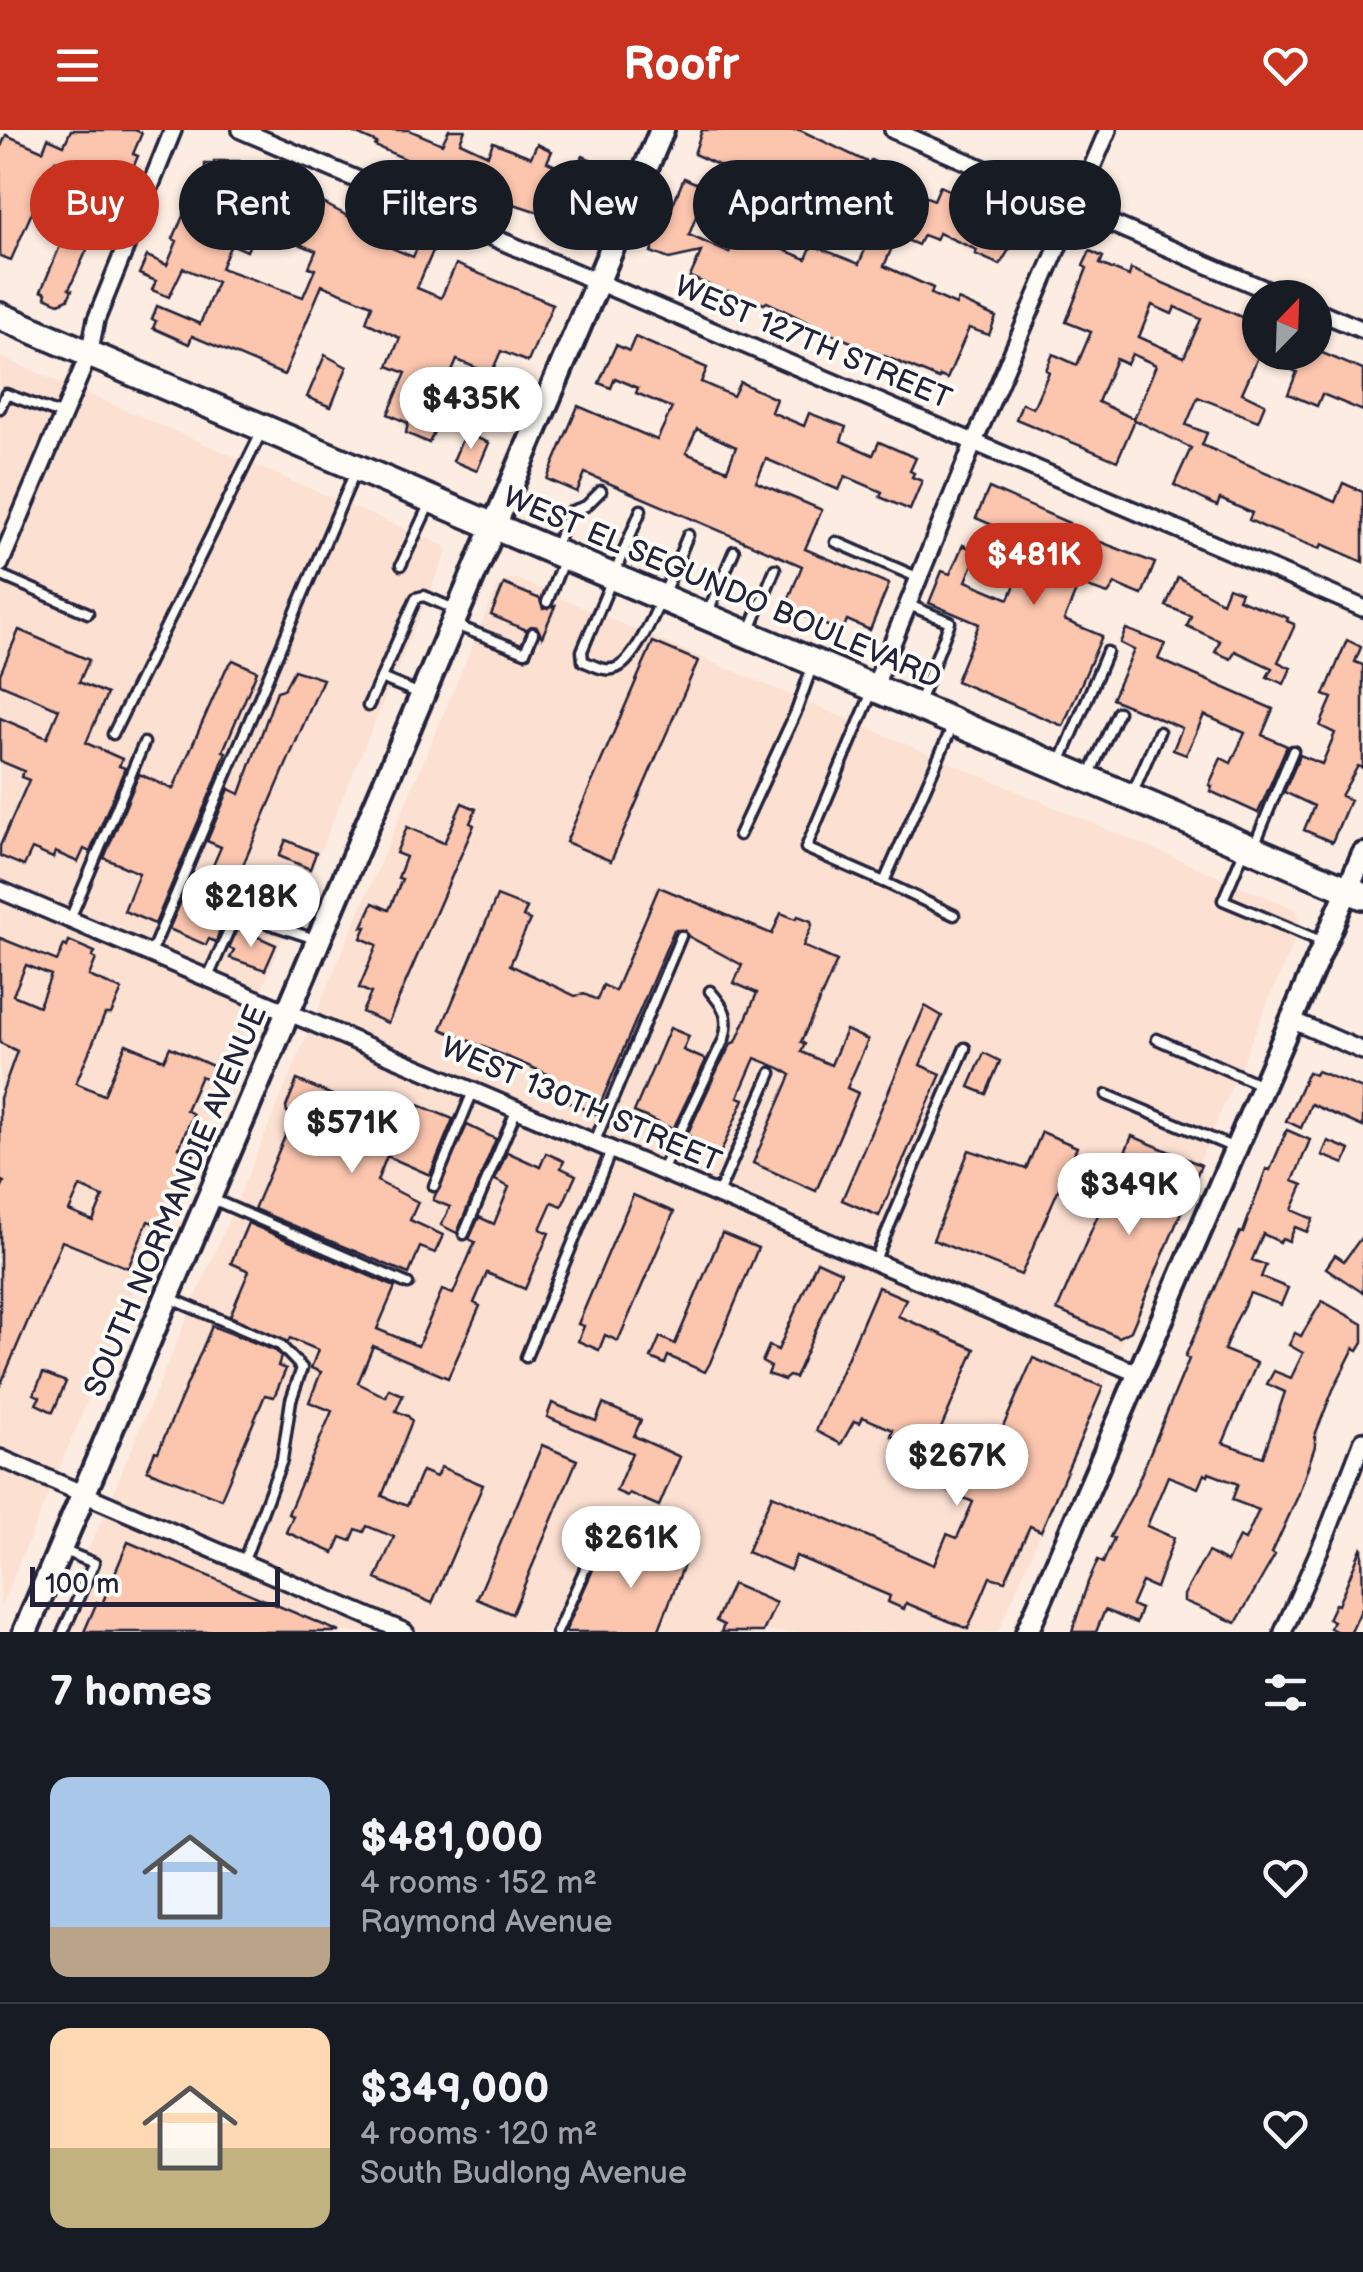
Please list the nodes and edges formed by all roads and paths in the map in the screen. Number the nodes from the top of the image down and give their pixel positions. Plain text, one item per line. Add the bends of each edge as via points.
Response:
1 (173, 130) edge
2 (240, 130) edge
3 (662, 130) edge
4 (894, 130) edge
5 (1108, 130) edge
6 (962, 160) edge
7 (1095, 160) edge
8 (1121, 229) edge
9 (1056, 250) edge
10 (1242, 280) edge
11 (597, 282) junction
12 (0, 316) edge
13 (1332, 317) edge
14 (1363, 330) edge
15 (89, 354) junction
16 (0, 408) edge
17 (64, 415) junction
18 (263, 429) junction
19 (974, 442) junction
20 (356, 469) junction
21 (602, 491) dead end
22 (431, 500) junction
23 (641, 510) dead end
24 (7, 526) edge
25 (492, 526) junction
26 (688, 535) dead end
27 (836, 542) dead end
28 (734, 551) dead end
29 (560, 554) junction
30 (0, 564) edge
31 (401, 565) dead end
32 (775, 570) dead end
33 (0, 575) edge
34 (613, 577) junction
35 (920, 578) junction
36 (660, 597) junction
37 (547, 602) dead end
38 (909, 604) junction
39 (1363, 608) edge
40 (88, 614) dead end
41 (706, 616) junction
42 (456, 617) junction
43 (534, 634) dead end
44 (748, 634) junction
45 (1107, 652) dead end
46 (814, 662) junction
47 (381, 678) junction
48 (874, 688) junction
49 (423, 695) junction
50 (368, 706) dead end
51 (917, 707) junction
52 (1118, 712) dead end
53 (954, 722) junction
54 (1159, 732) dead end
55 (113, 734) dead end
56 (144, 744) dead end
57 (1293, 751) dead end
58 (1058, 767) junction
59 (1088, 780) junction
60 (1130, 798) junction
61 (740, 834) dead end
62 (1249, 848) junction
63 (1363, 854) edge
64 (884, 882) junction
65 (0, 890) edge
66 (1356, 893) edge
67 (954, 915) dead end
68 (70, 919) junction
69 (681, 936) dead end
70 (319, 940) junction
71 (1324, 942) junction
72 (151, 954) junction
73 (208, 977) junction
74 (710, 991) dead end
75 (289, 1010) junction
76 (1289, 1019) junction
77 (1157, 1039) dead end
78 (965, 1048) dead end
79 (1363, 1051) edge
80 (771, 1073) dead end
81 (1261, 1085) junction
82 (474, 1090) junction
83 (1107, 1095) dead end
84 (517, 1108) junction
85 (595, 1141) junction
86 (612, 1148) junction
87 (1234, 1148) junction
88 (662, 1170) junction
89 (434, 1186) dead end
90 (718, 1194) junction
91 (210, 1198) junction
92 (464, 1234) dead end
93 (875, 1261) junction
94 (408, 1284) dead end
95 (168, 1298) junction
96 (526, 1357) dead end
97 (1138, 1374) junction
98 (1363, 1440) edge
99 (0, 1458) edge
100 (83, 1494) junction
101 (596, 1544) dead end
102 (60, 1550) junction
103 (243, 1563) junction
104 (25, 1632) edge
105 (64, 1632) edge
106 (404, 1632) edge
107 (557, 1632) edge
108 (1027, 1632) edge
109 (1283, 1632) edge

1 - 15 street via 96,320
2 - 11 street, WEST 127TH STREET
3 - 11 main road, SOUTH NORMANDIE AVENUE
4 - 6 street
5 - 7 street
8 - 10 street
9 - 19 street
11 - 19 street, WEST 127TH STREET
11 - 25 main road, SOUTH NORMANDIE AVENUE
12 - 15 main road, WEST EL SEGUNDO BOULEVARD
13 - 14 street
15 - 17 street
15 - 18 main road, WEST EL SEGUNDO BOULEVARD
16 - 17 lane via 6,394
17 - 24 street
18 - 20 main road, WEST EL SEGUNDO BOULEVARD
18 - 55 lane
19 - 35 street
19 - 39 street, WEST 127TH STREET
20 - 22 main road, WEST EL SEGUNDO BOULEVARD
20 - 72 lane
21 - 29 lane via 569,512
22 - 25 main road, WEST EL SEGUNDO BOULEVARD
22 - 31 lane
23 - 34 lane
24 - 30 street
25 - 29 main road, WEST EL SEGUNDO BOULEVARD
25 - 42 main road, SOUTH NORMANDIE AVENUE
26 - 36 lane
27 - 35 lane
28 - 41 lane
29 - 34 main road, WEST EL SEGUNDO BOULEVARD
29 - 37 lane
32 - 44 lane
33 - 40 lane
34 - 36 main road, WEST EL SEGUNDO BOULEVARD
34 - 36 lane via 582,651 584,661 619,667
35 - 38 street
36 - 41 main road, WEST EL SEGUNDO BOULEVARD
38 - 48 street
38 - 51 lane via 950,622
41 - 44 main road, WEST EL SEGUNDO BOULEVARD
42 - 43 lane via 525,652
42 - 47 lane via 424,596 416,598
42 - 49 main road, SOUTH NORMANDIE AVENUE
44 - 46 main road, WEST EL SEGUNDO BOULEVARD
45 - 58 lane
46 - 48 main road, WEST EL SEGUNDO BOULEVARD
46 - 61 lane
47 - 49 lane
47 - 50 lane
48 - 51 main road, WEST EL SEGUNDO BOULEVARD
48 - 64 lane via 806,848
49 - 70 main road, SOUTH NORMANDIE AVENUE
51 - 53 main road, WEST EL SEGUNDO BOULEVARD
52 - 59 lane
53 - 58 main road, WEST EL SEGUNDO BOULEVARD
53 - 64 lane
54 - 60 lane
56 - 68 lane
57 - 62 lane
58 - 59 main road, WEST EL SEGUNDO BOULEVARD
59 - 60 main road, WEST EL SEGUNDO BOULEVARD
60 - 62 main road, WEST EL SEGUNDO BOULEVARD
62 - 66 main road, WEST EL SEGUNDO BOULEVARD
62 - 71 lane via 1224,900
63 - 66 street
64 - 67 lane
65 - 68 street, WEST 130TH STREET
66 - 71 street
68 - 72 street, WEST 130TH STREET
69 - 85 lane
70 - 73 lane via 240,914
70 - 75 main road, SOUTH NORMANDIE AVENUE
71 - 76 street
72 - 73 street, WEST 130TH STREET
73 - 75 street, WEST 130TH STREET
74 - 88 lane via 725,1008 724,1039
75 - 82 street, WEST 130TH STREET
75 - 91 main road, SOUTH NORMANDIE AVENUE
76 - 79 street
76 - 81 street
77 - 81 lane
78 - 93 lane
80 - 90 lane
81 - 87 street
82 - 84 street, WEST 130TH STREET
82 - 89 lane
83 - 87 lane
84 - 85 street, WEST 130TH STREET
84 - 92 lane
85 - 86 street, WEST 130TH STREET
86 - 88 street, WEST 130TH STREET
86 - 96 lane
87 - 97 street
88 - 90 street, WEST 130TH STREET
90 - 93 street, WEST 130TH STREET
91 - 94 lane
91 - 95 main road, SOUTH NORMANDIE AVENUE
93 - 97 street, WEST 130TH STREET
95 - 100 main road, SOUTH NORMANDIE AVENUE
95 - 103 lane via 280,1344 302,1368 282,1460
97 - 108 street
98 - 109 street
99 - 100 street
100 - 102 main road, SOUTH NORMANDIE AVENUE
100 - 103 street
101 - 107 lane
102 - 104 main road, SOUTH NORMANDIE AVENUE
102 - 105 lane via 94,1563
103 - 106 street

